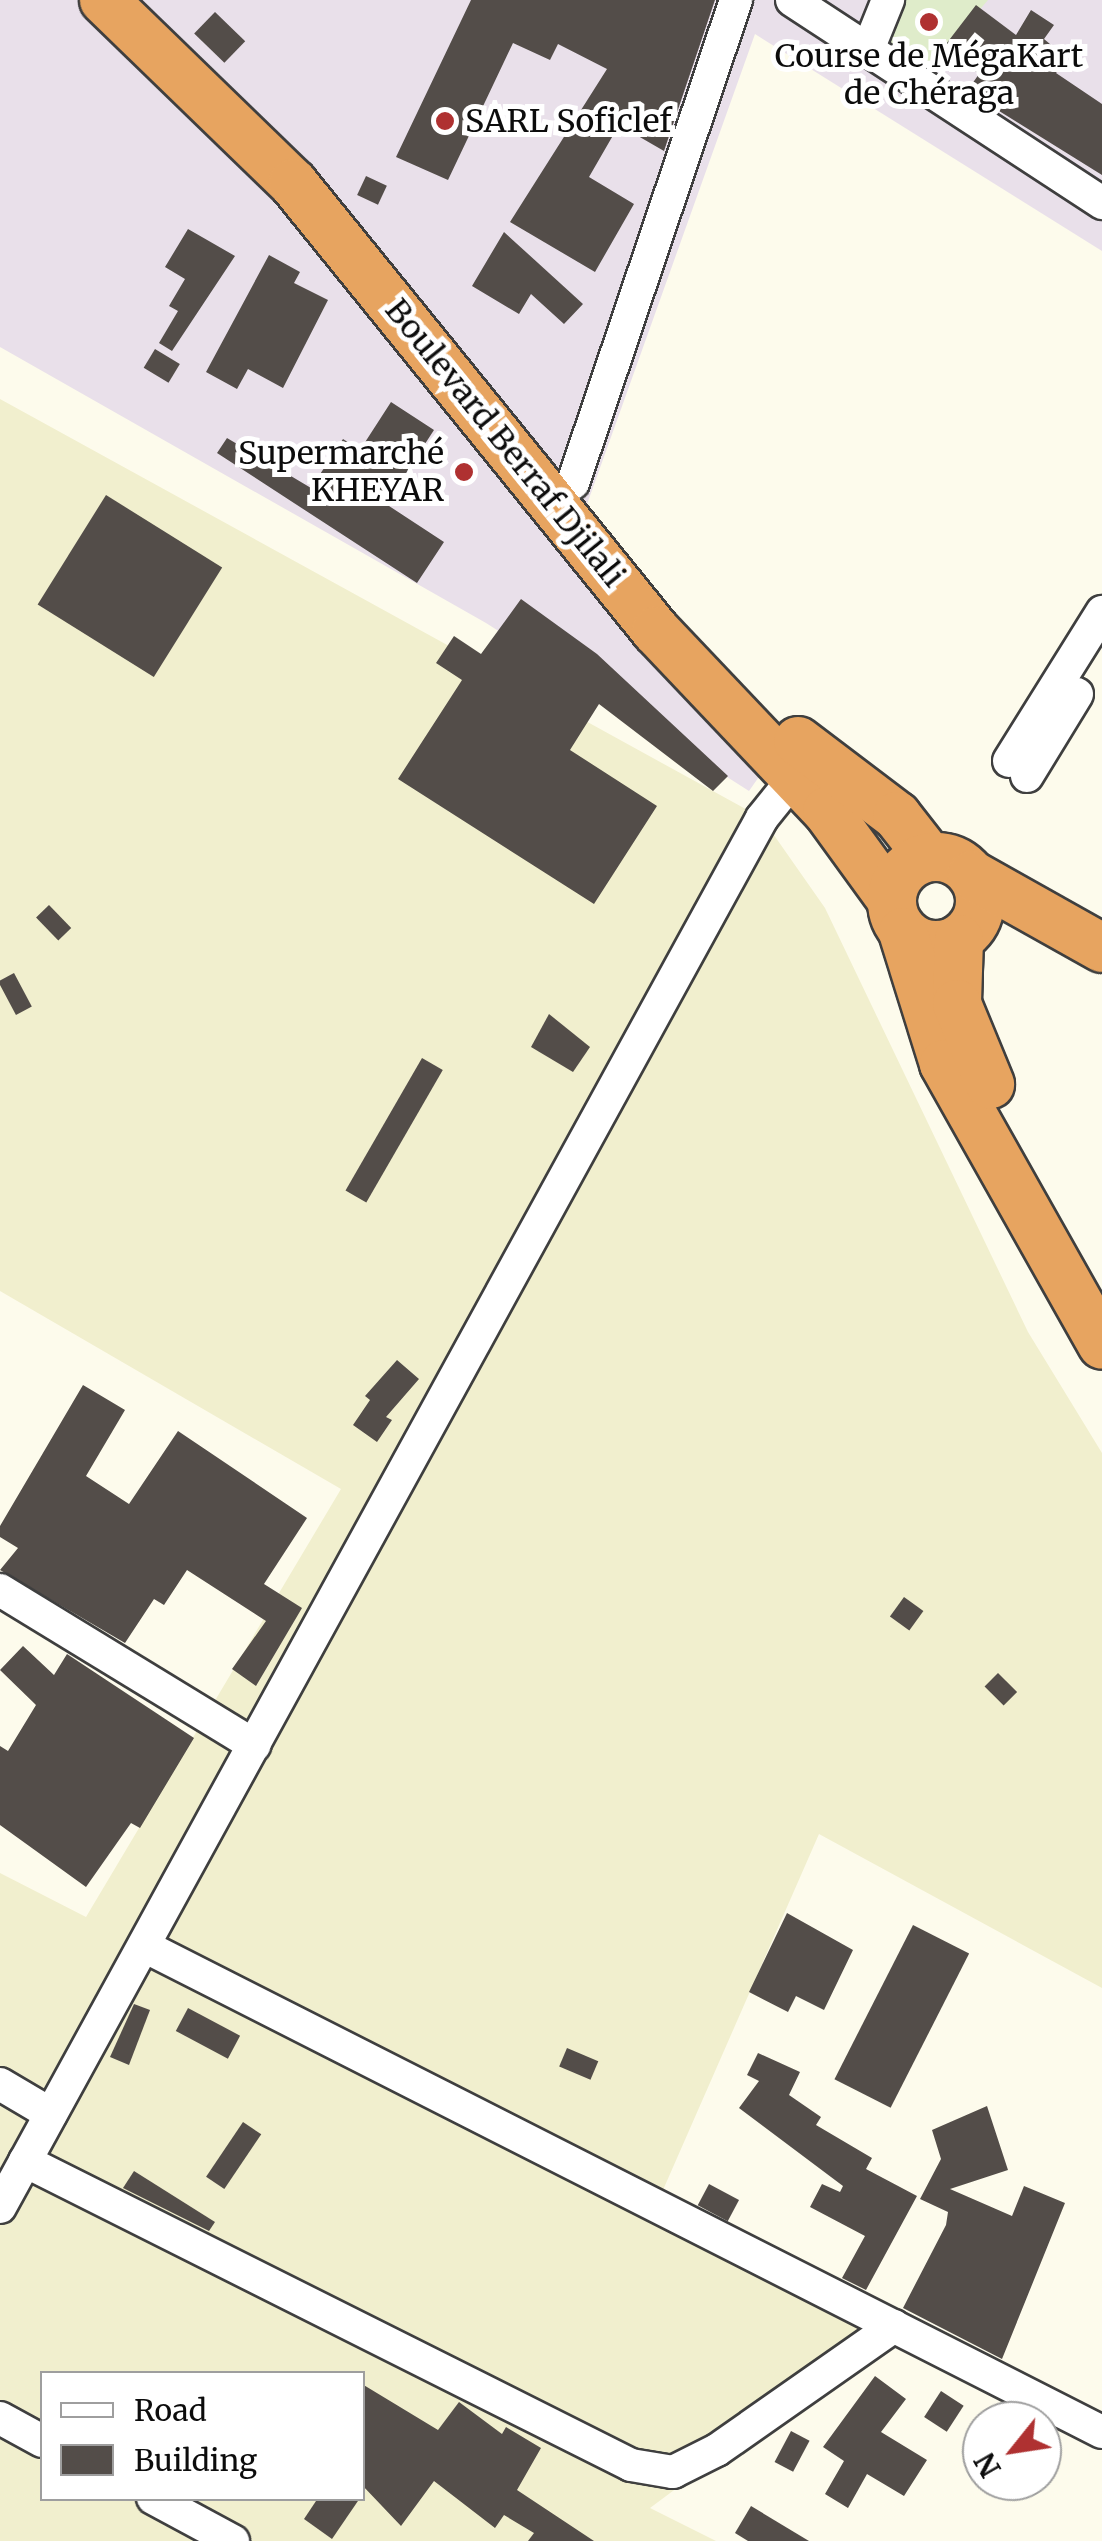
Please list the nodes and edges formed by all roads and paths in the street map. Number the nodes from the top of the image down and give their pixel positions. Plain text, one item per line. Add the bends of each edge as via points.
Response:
1 (104, 0) edge
2 (140, 0) edge
3 (736, 0) edge
4 (792, 0) edge
5 (888, 0) edge
6 (868, 47) junction
7 (1102, 203) edge
8 (573, 484) junction
9 (1102, 612) edge
10 (1102, 654) edge
11 (795, 777) junction
12 (929, 857) junction
13 (972, 875) junction
14 (897, 915) junction
15 (959, 939) junction
16 (1102, 948) edge
17 (1102, 1283) edge
18 (1102, 1344) edge
19 (0, 1590) edge
20 (254, 1746) junction
21 (144, 1946) junction
22 (0, 2084) edge
23 (51, 2114) junction
24 (26, 2161) junction
25 (0, 2207) edge
26 (894, 2326) junction
27 (0, 2418) edge
28 (1102, 2432) edge
29 (40, 2439) edge
30 (158, 2501) edge
31 (233, 2541) edge

1 - 11 highway, Boulevard Berraf Djilali via 293,183 656,631
2 - 8 highway, Boulevard Berraf Djilali via 290,147
3 - 8 street
4 - 6 street
5 - 6 street
6 - 7 street
8 - 12 highway, Boulevard Berraf Djilali via 758,702 838,776 897,816
9 - 10 street via 1018,768
11 - 14 highway, Boulevard Berraf Djilali
11 - 20 street via 762,818
12 - 13 highway via 953,860
12 - 14 highway via 899,876
13 - 15 highway via 979,910
13 - 16 highway
14 - 15 highway via 924,944
14 - 18 highway via 944,1064
15 - 17 highway via 957,1004 970,1045
19 - 20 street
20 - 21 street
21 - 23 street
21 - 26 street
22 - 23 street
23 - 24 street
24 - 25 street
24 - 26 street via 631,2465 674,2472 717,2450
26 - 28 street
27 - 29 street
30 - 31 street

